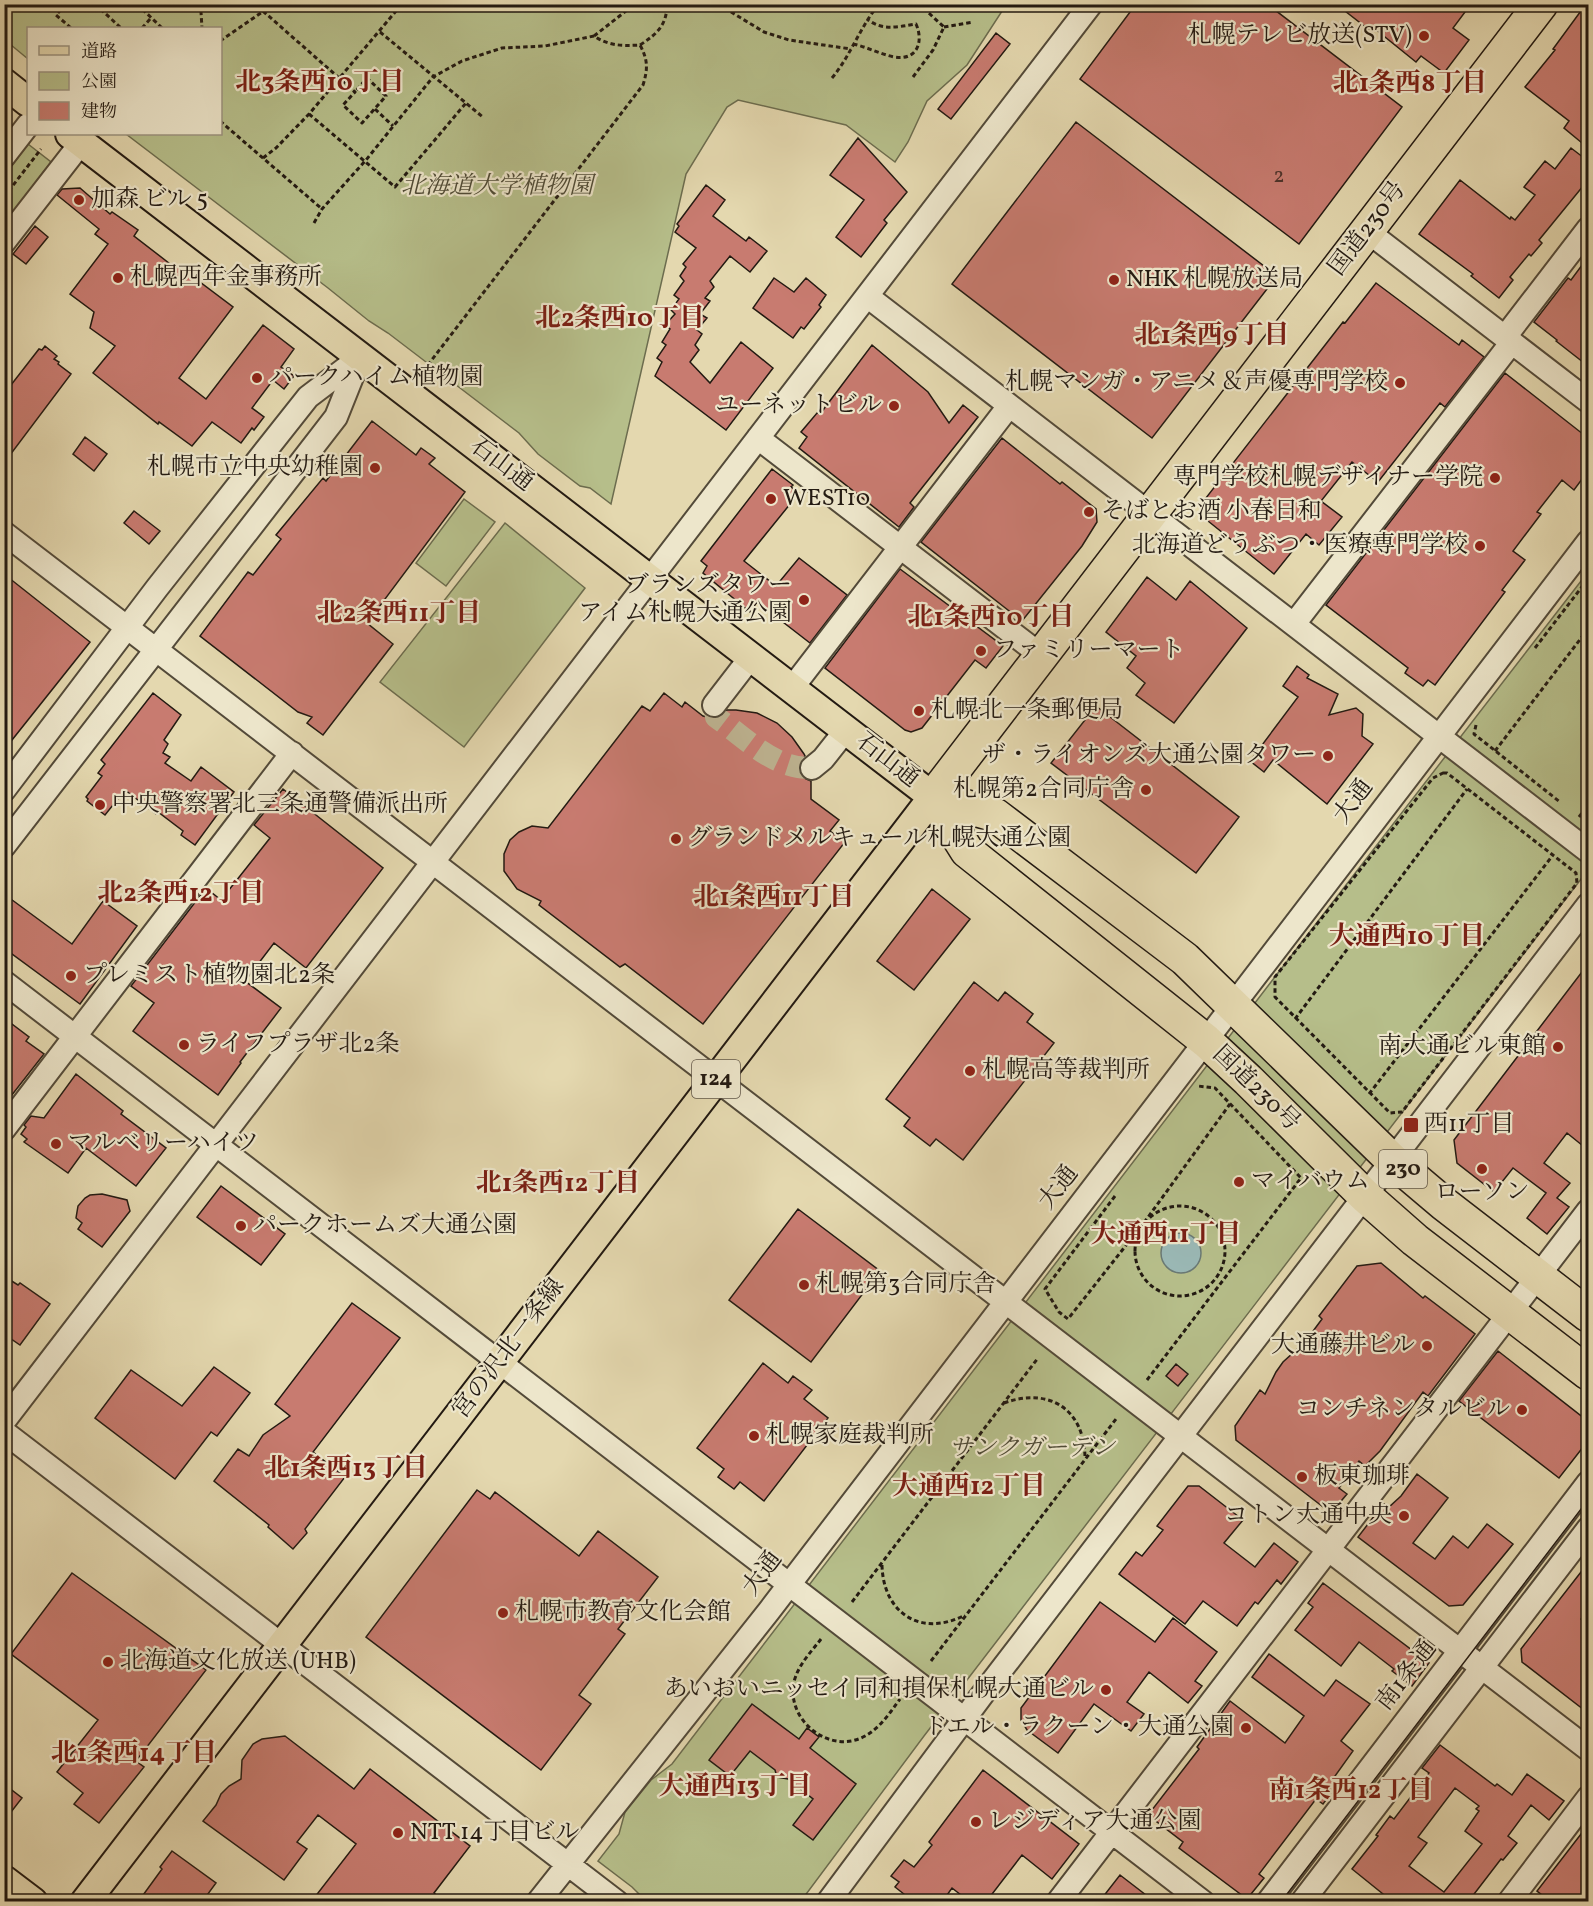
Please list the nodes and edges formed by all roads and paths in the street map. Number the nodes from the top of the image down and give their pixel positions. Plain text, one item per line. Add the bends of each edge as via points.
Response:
1 (66, 4) edge
2 (95, 4) edge
3 (137, 4) edge
4 (197, 4) edge
5 (260, 4) edge
6 (274, 4) edge
7 (402, 4) edge
8 (635, 4) edge
9 (667, 4) edge
10 (718, 4) edge
11 (879, 4) edge
12 (1091, 4) edge
13 (1541, 4) edge
14 (920, 5) edge
15 (264, 12) junction
16 (152, 18) junction
17 (867, 19) junction
18 (973, 22) dead end
19 (70, 27) edge
20 (120, 27) edge
21 (143, 27) edge
22 (161, 27) edge
23 (202, 27) edge
24 (944, 27) junction
25 (380, 32) junction
26 (594, 36) junction
27 (222, 40) edge
28 (640, 45) junction
29 (852, 46) junction
30 (433, 77) junction
31 (913, 77) dead end
32 (832, 78) dead end
33 (339, 80) junction
34 (4, 83) edge
35 (355, 92) junction
36 (27, 101) edge
37 (466, 103) junction
38 (375, 109) junction
39 (309, 114) junction
40 (484, 118) dead end
41 (222, 123) edge
42 (27, 126) edge
43 (394, 126) junction
44 (75, 138) edge
45 (41, 149) dead end
46 (4, 156) edge
47 (263, 158) junction
48 (366, 160) junction
49 (4, 197) edge
50 (322, 209) junction
51 (315, 223) dead end
52 (1588, 229) edge
53 (1366, 231) junction
54 (4, 242) edge
55 (867, 296) junction
56 (1508, 340) junction
57 (360, 357) junction
58 (424, 370) dead end
59 (1588, 401) edge
60 (1009, 406) junction
61 (758, 438) junction
62 (1151, 514) junction
63 (4, 533) edge
64 (1588, 542) edge
65 (901, 548) junction
66 (651, 579) junction
67 (1588, 579) edge
68 (1294, 624) junction
69 (128, 628) junction
70 (1588, 628) edge
71 (155, 649) junction
72 (1533, 651) dead end
73 (1042, 656) junction
74 (751, 657) junction
75 (792, 688) junction
76 (714, 705) dead end
77 (1477, 723) dead end
78 (846, 730) junction
79 (1439, 736) junction
80 (1495, 751) junction
81 (292, 753) junction
82 (812, 768) dead end
83 (1447, 773) dead end
84 (1467, 789) junction
85 (4, 790) edge
86 (933, 797) junction
87 (1561, 802) dead end
88 (1588, 805) edge
89 (1580, 817) dead end
90 (4, 846) edge
91 (1588, 851) edge
92 (1552, 855) junction
93 (433, 861) junction
94 (1588, 905) edge
95 (4, 982) edge
96 (1233, 1004) junction
97 (75, 1036) junction
98 (1206, 1041) junction
99 (716, 1079) junction
100 (1369, 1094) junction
101 (1192, 1095) dead end
102 (1230, 1104) junction
103 (4, 1129) edge
104 (217, 1145) junction
105 (1392, 1160) junction
106 (1115, 1196) dead end
107 (1365, 1196) junction
108 (1588, 1211) edge
109 (1146, 1220) junction
110 (1538, 1276) junction
111 (1006, 1302) junction
112 (1510, 1313) junction
113 (1588, 1315) edge
114 (1038, 1358) dead end
115 (500, 1362) junction
116 (1588, 1373) edge
117 (1147, 1380) dead end
118 (1004, 1403) junction
119 (1116, 1419) dead end
120 (4, 1421) edge
121 (4, 1432) edge
122 (1181, 1436) junction
123 (1085, 1458) junction
124 (1588, 1483) edge
125 (1588, 1529) edge
126 (1329, 1549) junction
127 (882, 1563) junction
128 (789, 1584) junction
129 (852, 1602) dead end
130 (968, 1614) junction
131 (821, 1639) dead end
132 (282, 1645) junction
133 (1461, 1651) junction
134 (931, 1661) dead end
135 (1483, 1668) junction
136 (900, 1699) dead end
137 (964, 1719) junction
138 (1588, 1749) edge
139 (1588, 1798) edge
140 (1112, 1832) junction
141 (568, 1864) junction
142 (4, 1880) edge
143 (33, 1902) edge
144 (85, 1902) edge
145 (538, 1902) edge
146 (617, 1902) edge
147 (828, 1902) edge
148 (1058, 1902) edge
149 (1203, 1902) edge
150 (1268, 1902) edge
151 (1302, 1902) edge
152 (1509, 1902) edge

1 - 19 path via 56,15
2 - 20 path
3 - 16 path
4 - 23 path
5 - 15 path
6 - 15 path
7 - 25 path
8 - 26 path
9 - 28 path via 661,29
10 - 29 path via 764,32 789,40
11 - 17 path
12 - 55 street
13 - 53 highway, 国道230号
14 - 24 path
15 - 27 path
15 - 33 path
16 - 21 path
16 - 22 path
17 - 29 path
17 - 29 path via 876,27 916,24 921,35 918,48 895,57
18 - 24 path
24 - 31 path
25 - 30 path
25 - 33 path
26 - 28 path via 618,46
26 - 30 path via 545,46 502,48 462,61
28 - 58 path via 646,57 643,85
29 - 32 path
30 - 37 path
30 - 43 path
33 - 35 path
33 - 39 path
34 - 36 main road
35 - 38 path via 367,78 386,96
35 - 38 path via 343,105 363,123
37 - 40 path
37 - 48 path via 395,187
38 - 43 path
39 - 47 path
39 - 48 path
41 - 47 path
42 - 46 street
43 - 48 path
44 - 54 street
44 - 57 main road, 石山通
45 - 49 path
47 - 50 path
48 - 50 path
50 - 51 path
52 - 56 street
53 - 56 street
53 - 62 highway, 国道230号
55 - 60 street
55 - 61 street
56 - 59 street
56 - 68 street
57 - 66 main road, 石山通
57 - 69 street via 308,397
57 - 71 street via 336,417
60 - 62 street
60 - 65 street
61 - 65 street
61 - 66 street
62 - 68 street
62 - 73 highway, 国道230号
63 - 69 street
64 - 79 street, 大通
65 - 73 street
65 - 75 street
66 - 74 main road, 石山通
66 - 93 street
67 - 72 path
68 - 79 street
69 - 71 street
69 - 85 street
70 - 80 path
71 - 81 street
71 - 90 street
73 - 86 highway, 国道230号
74 - 75 main road, 石山通
74 - 76 street
75 - 78 main road, 石山通
77 - 80 path via 1474,734
78 - 82 street
78 - 86 main road, 石山通
79 - 91 street
79 - 96 street, 大通
80 - 87 path
81 - 93 street
81 - 97 street
83 - 84 path
84 - 92 path
84 - 100 path via 1295,1019
86 - 96 highway, 国道230号 / 230 via 995,815 1185,959
86 - 98 highway, 国道230号 / 230 via 967,851
86 - 99 main road, 宮の沢北一条線 / 124
88 - 89 path
92 - 100 path
92 - 100 path via 1576,873 1576,883 1402,1112 1390,1113
93 - 99 street
93 - 104 street
94 - 105 street
95 - 97 street
96 - 98 street, 大通
96 - 105 highway, 国道230号 / 230
97 - 103 street
97 - 104 street
98 - 107 highway, 国道230号 / 230
98 - 111 street, 大通
99 - 111 street
99 - 115 main road, 宮の沢北一条線 / 124
101 - 102 path via 1199,1086 1215,1088
102 - 109 path
102 - 117 path via 1301,1178
104 - 115 street
104 - 120 street
105 - 107 street
105 - 110 highway, 国道230号 / 230
106 - 109 path via 1045,1288 1059,1312 1068,1319
107 - 112 highway, 国道230号 / 230
107 - 122 street
108 - 110 street
109 - 109 path via 1172,1207 1186,1206 1212,1219 1225,1245 1220,1273 1210,1285 1197,1293 1167,1295 1143,1277 1135,1248
110 - 112 street
110 - 113 highway, 国道230号 / 230
111 - 122 street
111 - 128 street, 大通
112 - 116 highway, 国道230号 / 230
112 - 126 street
114 - 118 path
115 - 128 street
115 - 132 main road, 宮の沢北一条線 / 124
118 - 123 path via 1037,1396 1054,1401 1079,1424
118 - 127 path
119 - 123 path
121 - 132 street
122 - 126 street
122 - 137 street
123 - 130 path
124 - 133 street, 南1条通
125 - 135 street
126 - 133 street
126 - 140 street
127 - 129 path
127 - 130 path via 889,1598 900,1612 933,1625 952,1623
128 - 137 street
128 - 141 street, 大通
130 - 134 path
131 - 136 path via 797,1672 793,1691 801,1719 821,1735 834,1742 862,1738 883,1722
132 - 141 street
132 - 144 main road, 宮の沢北一条線 / 124
133 - 135 street
133 - 150 street, 南1条通
135 - 138 street
135 - 151 street
137 - 140 street
137 - 147 street
139 - 152 street
140 - 148 street
140 - 149 street
141 - 145 street, 大通
141 - 146 street
142 - 143 main road

